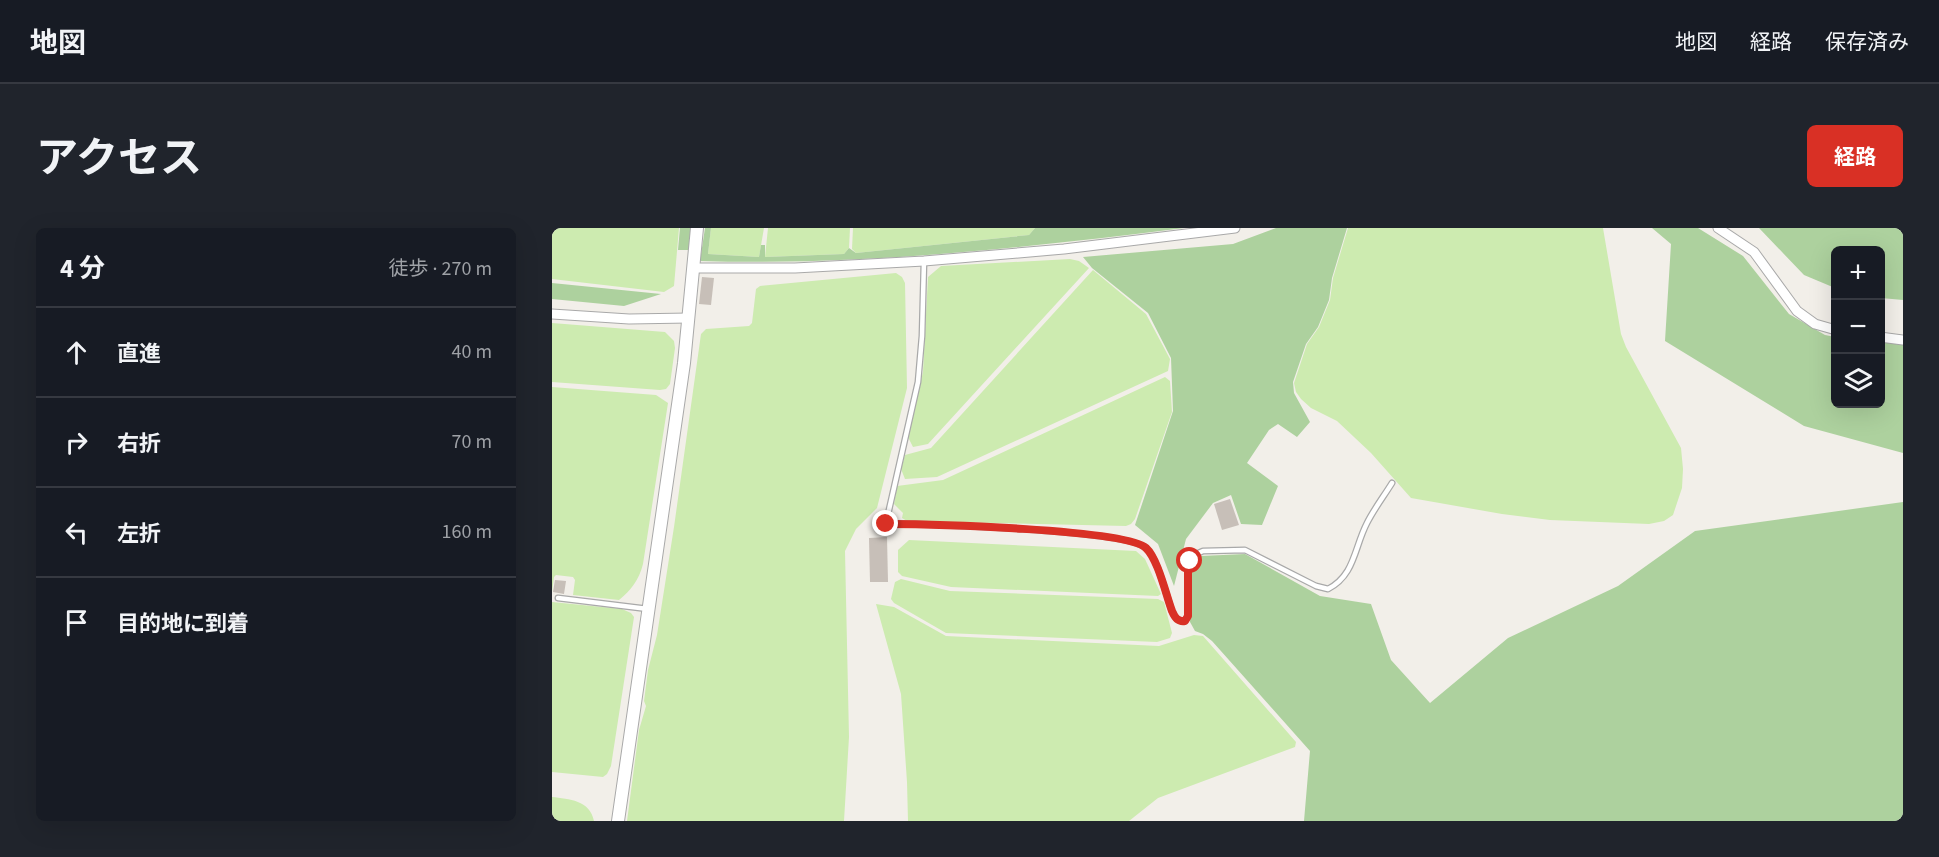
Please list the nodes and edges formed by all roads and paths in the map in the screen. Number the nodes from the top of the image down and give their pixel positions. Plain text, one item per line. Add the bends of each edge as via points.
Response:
1 (697, 228) edge
2 (1235, 228) edge
3 (1718, 228) edge
4 (924, 261) junction
5 (693, 268) junction
6 (552, 314) edge
7 (689, 318) junction
8 (1831, 329) edge
9 (1885, 338) edge
10 (1903, 340) edge
11 (1392, 483) dead end
12 (558, 597) dead end
13 (648, 609) junction
14 (618, 821) edge

1 - 5 street
2 - 4 street
3 - 8 street via 1754,252 1797,311 1815,324
4 - 5 street via 795,268
4 - 11 lane via 918,382 886,524 1052,531 1130,541 1145,546 1152,555 1172,611 1176,618 1185,621 1190,561 1203,551 1245,550 1316,586 1328,590 1339,584 1347,575 1367,523
5 - 7 street
6 - 7 street
7 - 13 street
9 - 10 street
12 - 13 lane
13 - 14 street

